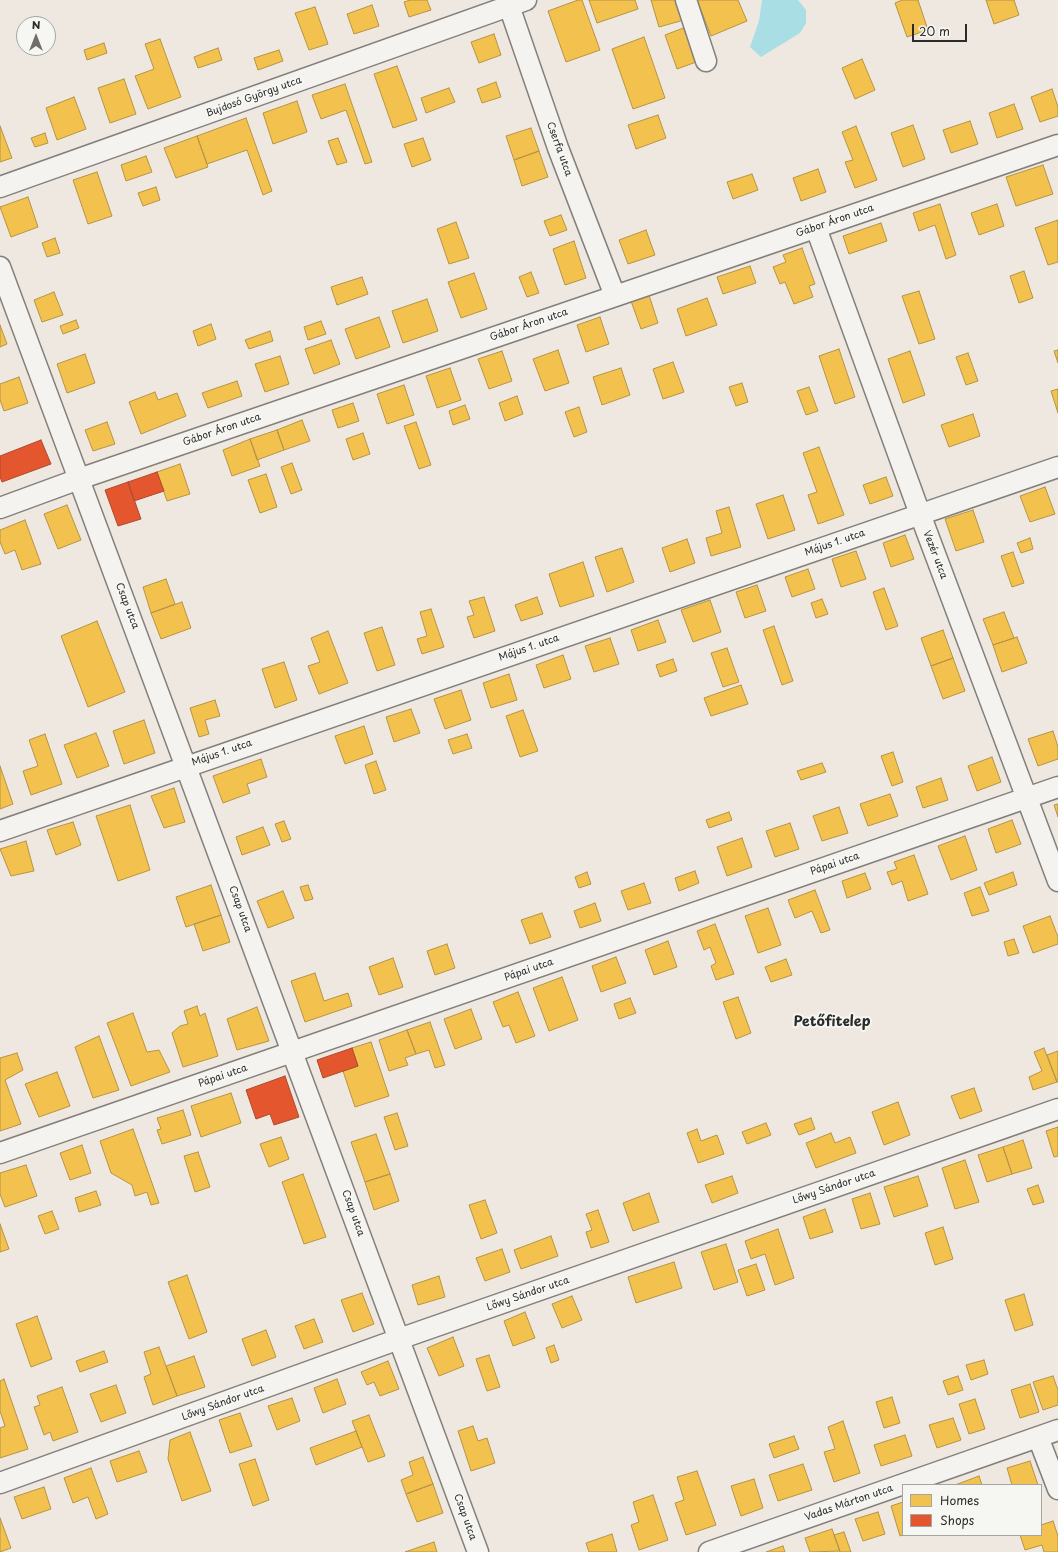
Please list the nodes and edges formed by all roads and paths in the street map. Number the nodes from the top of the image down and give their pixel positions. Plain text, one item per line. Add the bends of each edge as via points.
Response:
1 (686, 0) edge
2 (514, 2) edge
3 (706, 60) dead end
4 (1058, 145) edge
5 (0, 187) edge
6 (816, 228) junction
7 (0, 267) edge
8 (615, 296) junction
9 (1058, 467) edge
10 (79, 479) junction
11 (0, 508) edge
12 (920, 514) junction
13 (186, 766) junction
14 (1058, 787) edge
15 (1026, 798) junction
16 (0, 831) edge
17 (1058, 881) edge
18 (293, 1052) junction
19 (1058, 1109) edge
20 (0, 1153) edge
21 (399, 1339) junction
22 (1058, 1430) edge
23 (1038, 1437) junction
24 (0, 1483) edge
25 (904, 1484) edge
26 (902, 1485) edge
27 (1058, 1489) edge
28 (478, 1552) edge
29 (709, 1552) edge

1 - 3 street
2 - 5 street, Bujdosó György utca
2 - 8 street, Cserfa utca via 558,148
4 - 6 street, Gábor Áron utca
6 - 8 street, Gábor Áron utca
6 - 12 street, Vezér utca
7 - 10 street, Csap utca
8 - 10 street, Gábor Áron utca
9 - 12 street, Május 1. utca
10 - 11 street, Gábor Áron utca
10 - 13 street, Csap utca
12 - 13 street, Május 1. utca
12 - 15 street, Vezér utca
13 - 16 street, Május 1. utca
13 - 18 street, Csap utca
14 - 15 street, Pápai utca
15 - 17 street, Vezér utca
15 - 18 street, Pápai utca
18 - 20 street, Pápai utca
18 - 21 street, Csap utca
19 - 21 street, Lőwy Sándor utca
21 - 24 street, Lőwy Sándor utca
21 - 28 street, Csap utca
22 - 23 street, Vadas Márton utca
23 - 25 street, Vadas Márton utca
23 - 27 street
26 - 29 street, Vadas Márton utca

